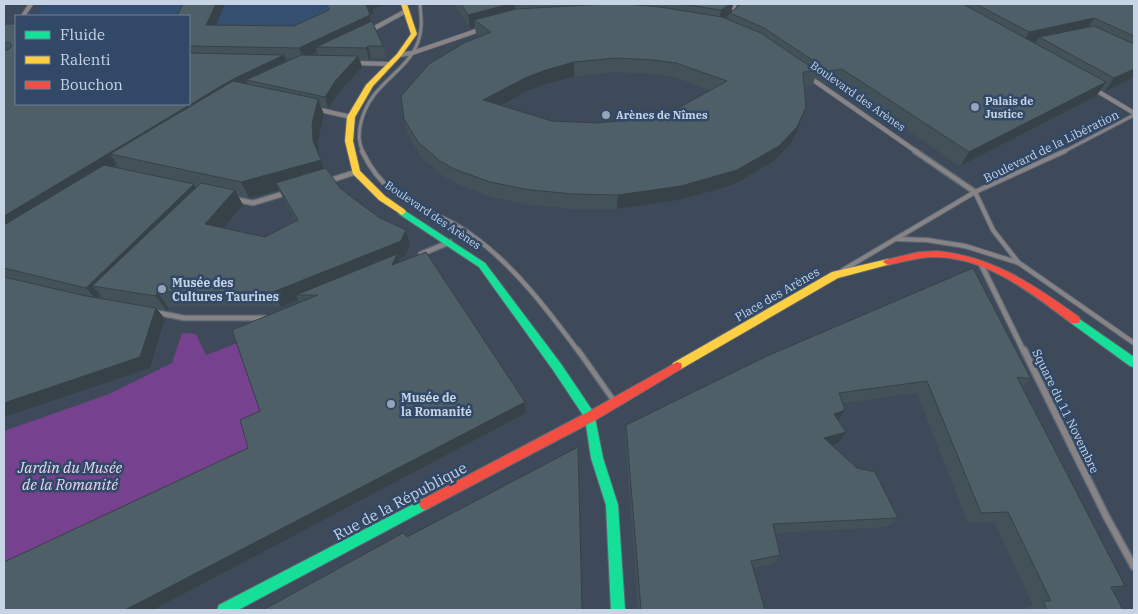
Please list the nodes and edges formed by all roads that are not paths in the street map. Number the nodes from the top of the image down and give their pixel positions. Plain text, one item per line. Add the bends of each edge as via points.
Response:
1 (31, 4) edge
2 (420, 4) edge
3 (734, 4) edge
4 (405, 7) edge
5 (23, 15) edge
6 (728, 21) edge
7 (487, 27) edge
8 (364, 33) edge
9 (412, 53) junction
10 (399, 55) junction
11 (352, 63) edge
12 (390, 64) junction
13 (803, 73) edge
14 (1086, 85) edge
15 (314, 109) edge
16 (1134, 114) edge
17 (352, 117) junction
18 (356, 172) junction
19 (319, 184) edge
20 (290, 192) edge
21 (975, 192) junction
22 (223, 197) edge
23 (896, 239) junction
24 (450, 242) junction
25 (955, 244) joint
26 (419, 255) edge
27 (1019, 263) junction
28 (981, 264) junction
29 (835, 275) junction
30 (145, 311) edge
31 (272, 315) edge
32 (1134, 343) edge
33 (1134, 363) edge
34 (616, 403) junction
35 (590, 417) junction
36 (1134, 567) edge
37 (224, 610) edge
38 (618, 610) edge

1 - 5 street
2 - 9 lane via 423,17 421,37
3 - 6 street via 735,15
4 - 8 street
4 - 10 street via 414,34
7 - 9 street
9 - 10 street
9 - 34 lane via 377,89 361,117 359,142 372,172 399,198 467,232 502,259 566,333
10 - 12 street
11 - 12 street
12 - 17 street via 370,85
13 - 21 street, Boulevard des Arènes
14 - 16 street
15 - 17 street
16 - 21 lane, Boulevard de la Libération
17 - 18 street via 349,141
18 - 19 street
18 - 24 street, Boulevard des Arènes via 382,198
20 - 22 street via 252,203
21 - 23 lane, Place des Arènes
21 - 27 lane via 993,230
23 - 25 lane
23 - 29 lane, Place des Arènes
24 - 26 street
24 - 35 street, Boulevard des Arènes via 482,265
25 - 27 lane
27 - 32 lane
28 - 29 street via 930,255 907,257
28 - 33 street via 1028,286
28 - 36 street, Square du 11 Novembre
29 - 34 street, Place des Arènes
30 - 31 street via 184,318 263,319
34 - 35 street, Place des Arènes
35 - 37 street, Rue de la République
35 - 38 street via 597,458 612,505

